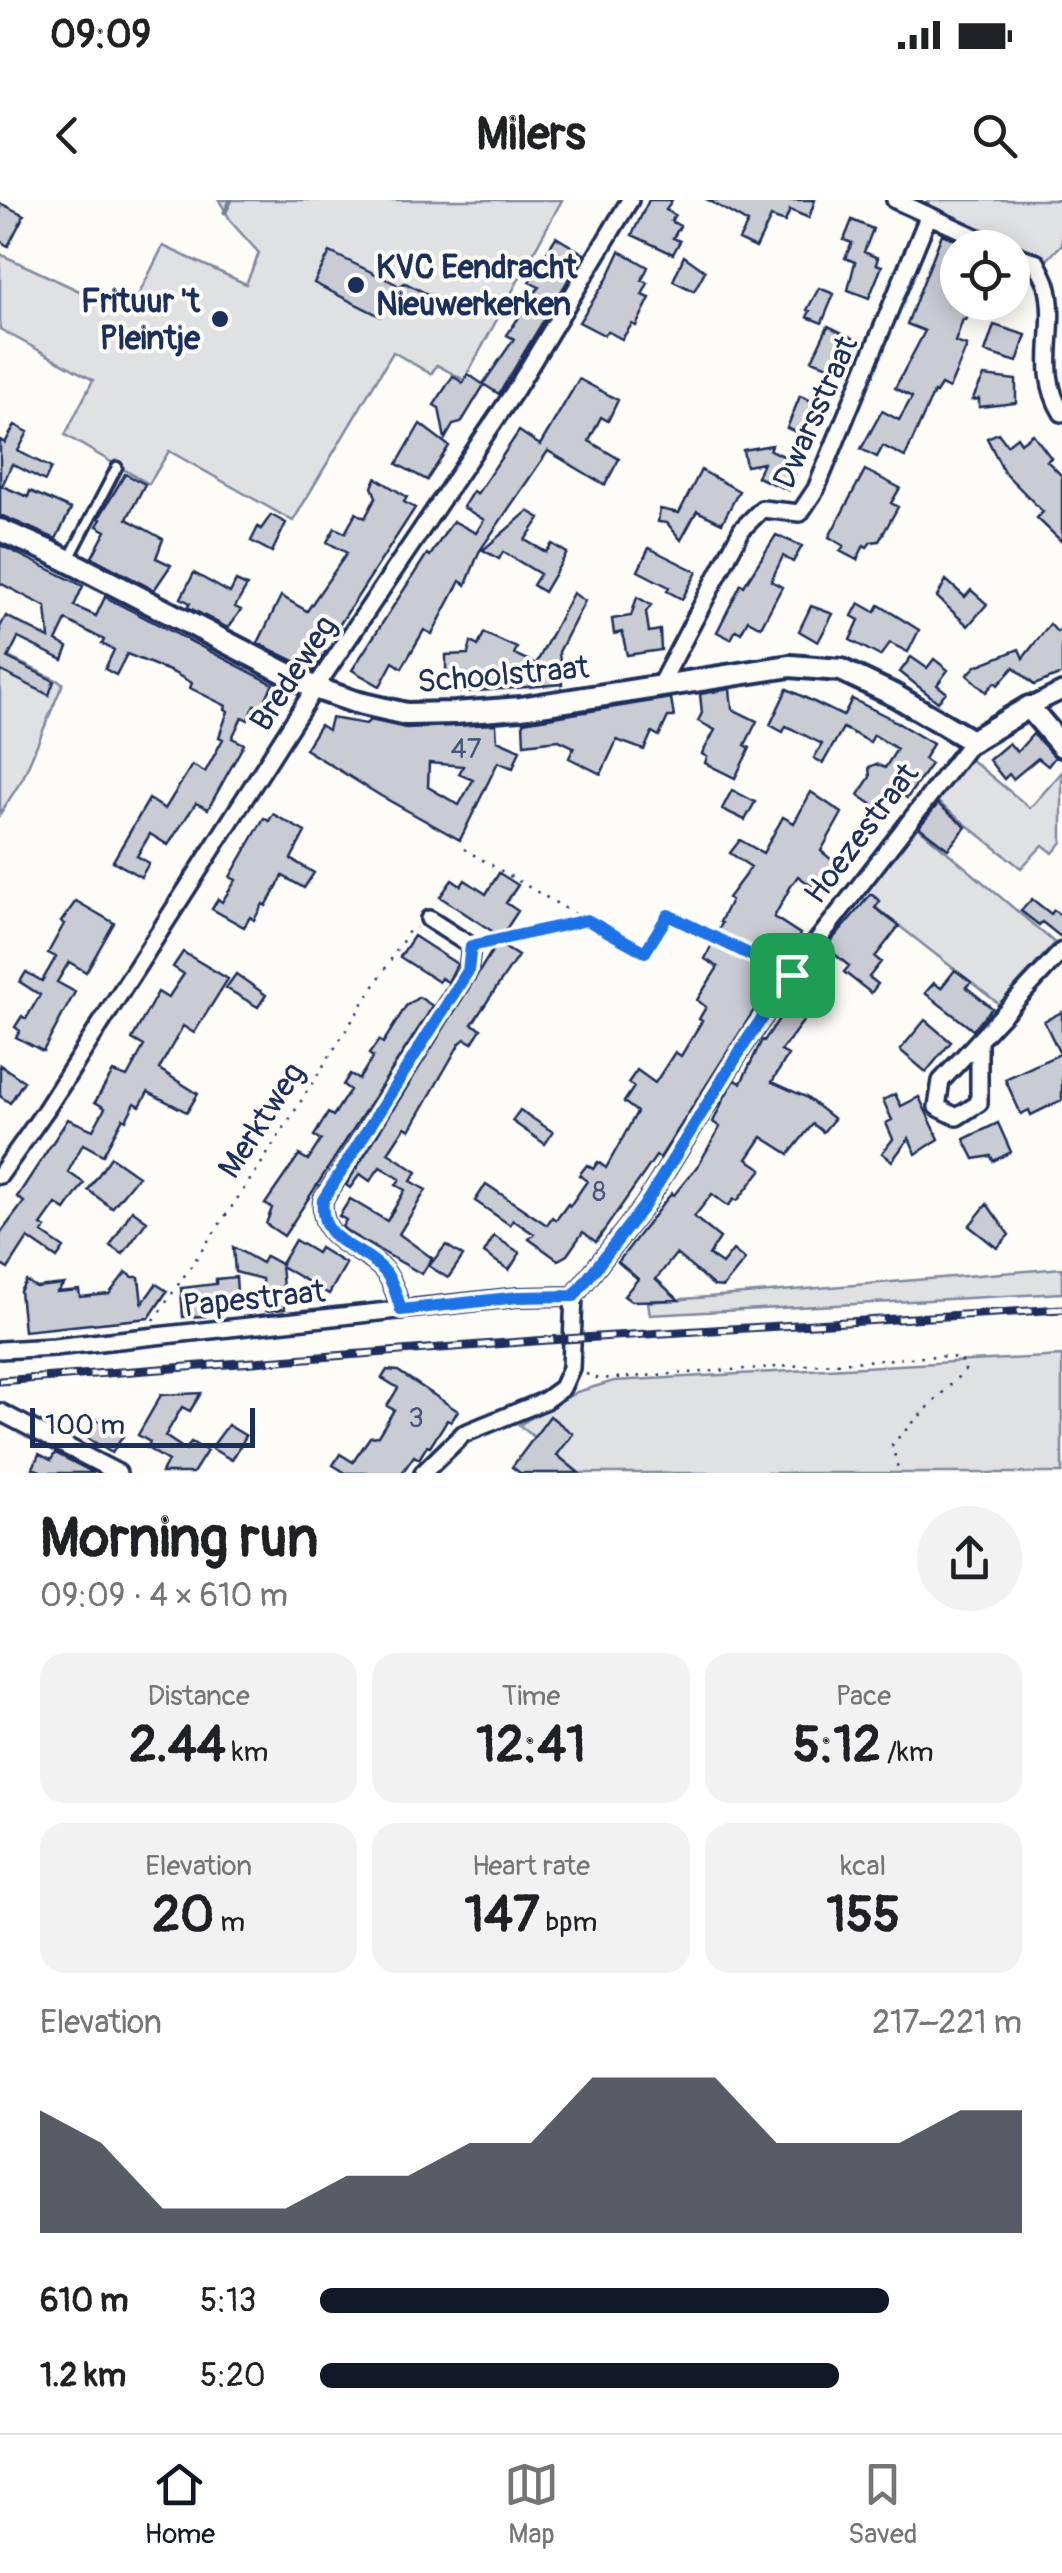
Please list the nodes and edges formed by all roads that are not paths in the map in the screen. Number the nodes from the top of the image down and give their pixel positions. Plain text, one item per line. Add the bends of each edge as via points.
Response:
1 (630, 200) edge
2 (895, 200) edge
3 (928, 217) junction
4 (958, 230) edge
5 (1030, 260) edge
6 (1062, 413) edge
7 (117, 467) dead end
8 (0, 530) edge
9 (68, 561) junction
10 (659, 687) junction
11 (315, 688) junction
12 (1062, 691) edge
13 (1030, 707) junction
14 (972, 741) junction
15 (1062, 746) edge
16 (423, 923) road end
17 (1062, 950) edge
18 (979, 1043) junction
19 (0, 1175) edge
20 (574, 1296) junction
21 (401, 1310) junction
22 (0, 1350) edge
23 (0, 1412) edge
24 (118, 1473) edge
25 (423, 1473) edge

1 - 11 street, Bredeweg via 516,389
2 - 3 street
3 - 4 street
3 - 10 street, Dwarsstraat via 816,489 800,513 762,509 742,529
5 - 6 street via 1048,286 1046,367
7 - 9 lane
8 - 9 street, Schoolstraat
9 - 11 street, Schoolstraat
10 - 11 street, Schoolstraat via 521,708 406,714
10 - 14 street, Schoolstraat via 790,666 841,670
11 - 19 street, Bredeweg
12 - 13 street, Hoezestraat
13 - 14 street, Hoezestraat
13 - 15 street
14 - 20 street, Hoezestraat via 792,975 644,1206
16 - 21 street via 471,946 468,971 323,1200 321,1216 329,1232 384,1270
17 - 18 street
18 - 18 street via 941,1081 937,1107 957,1117 979,1104
20 - 21 street, Papestraat
20 - 25 street via 571,1368 562,1388 544,1402 463,1434
21 - 22 street, Papestraat
23 - 24 street

